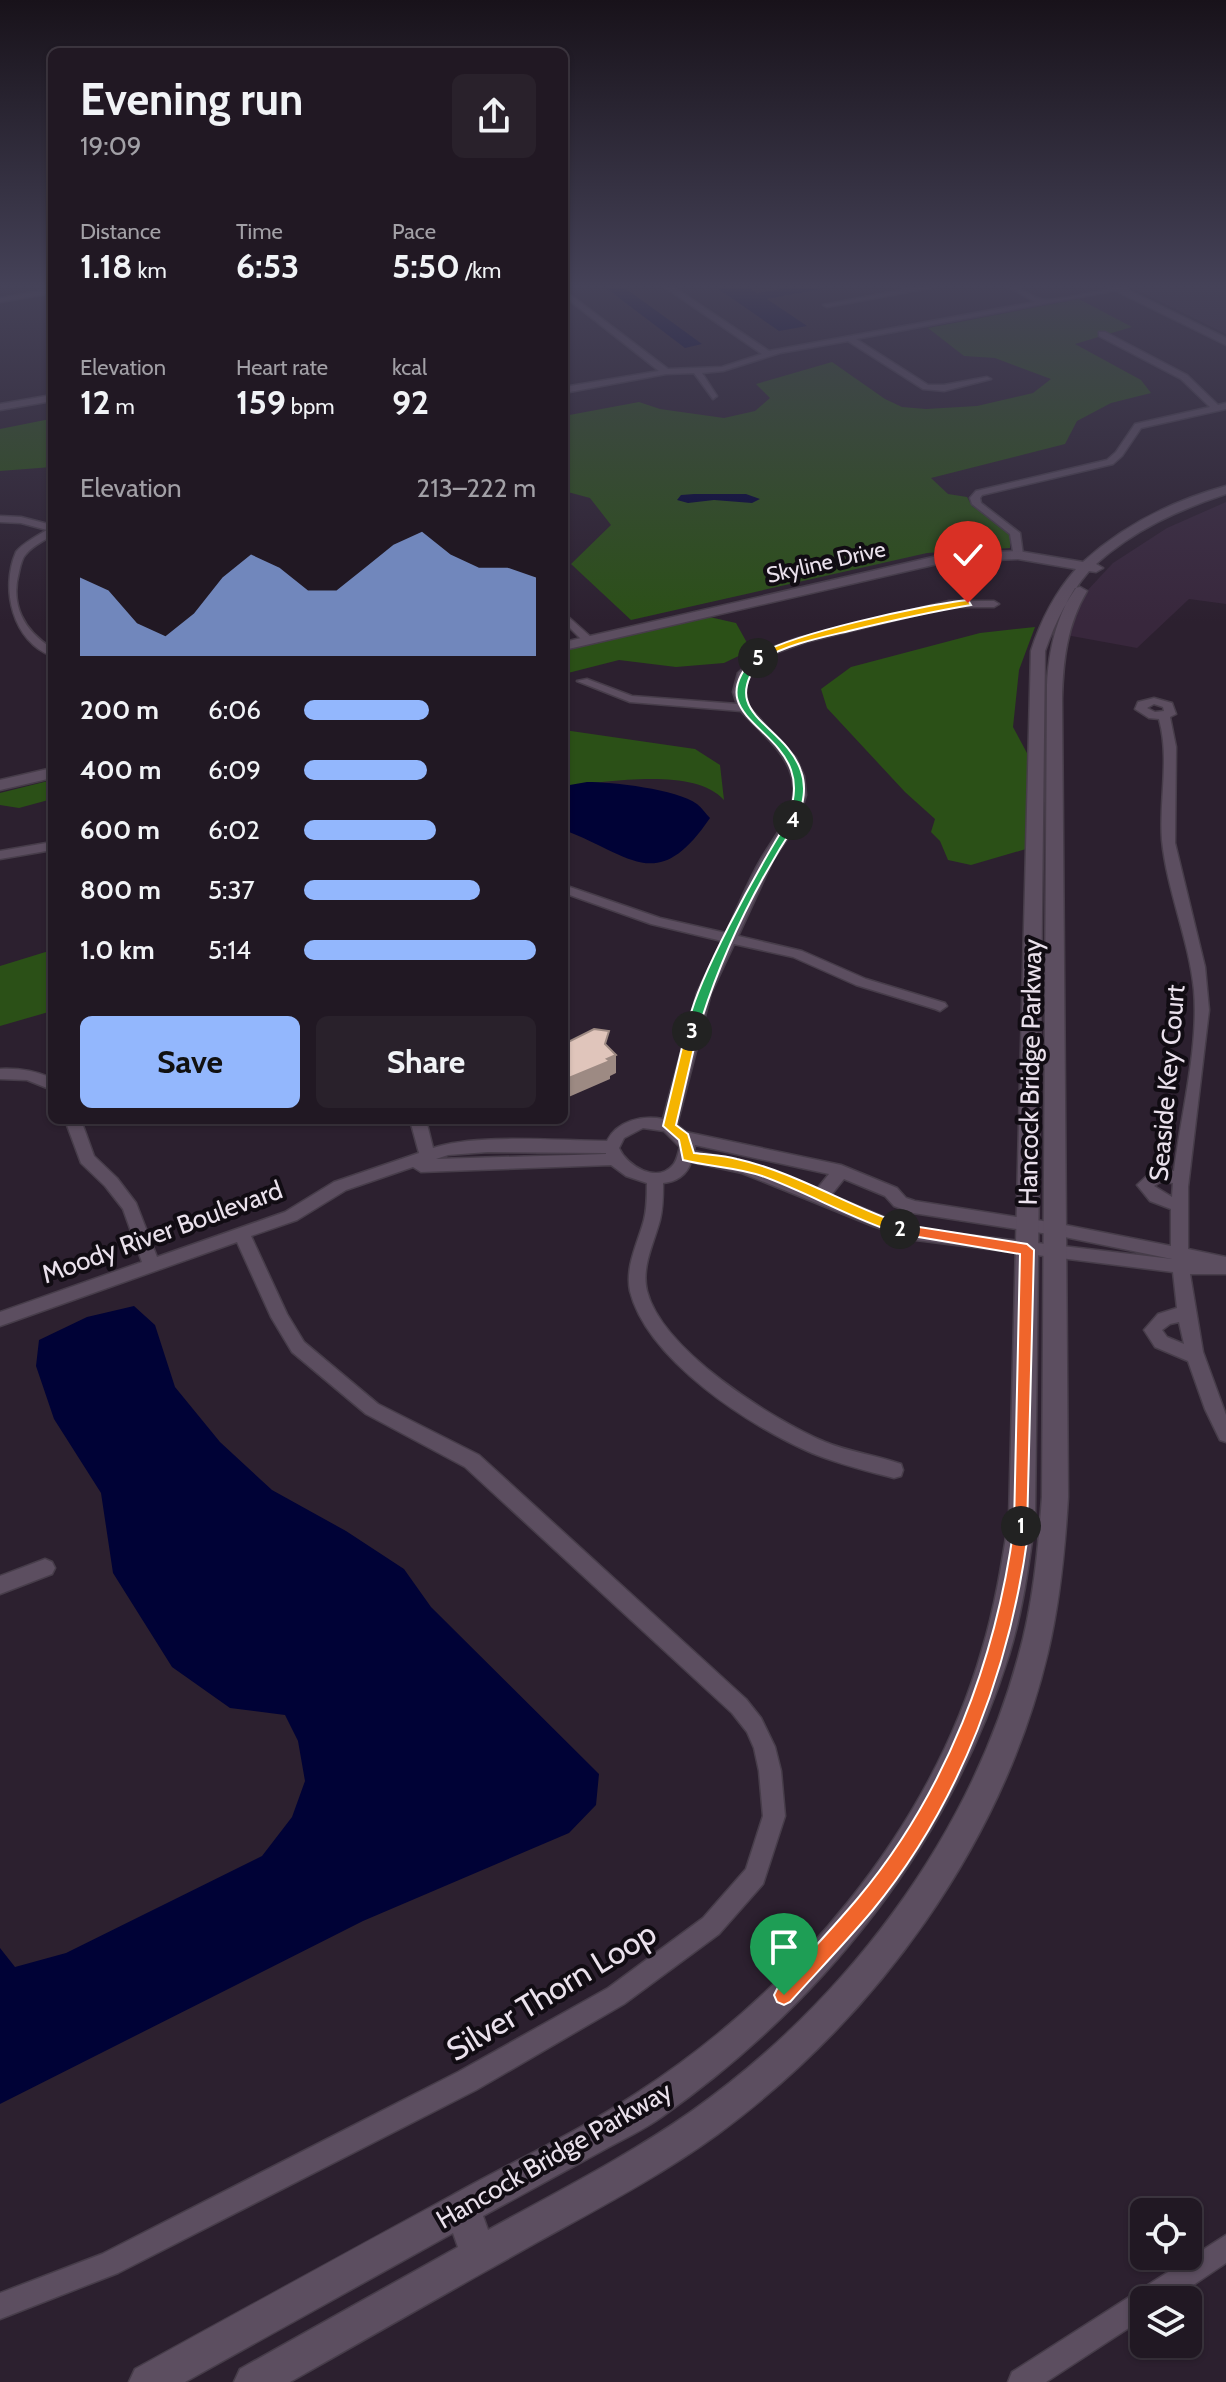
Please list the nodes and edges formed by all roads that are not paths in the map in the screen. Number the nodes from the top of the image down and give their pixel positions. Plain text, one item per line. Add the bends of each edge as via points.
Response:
1 (45, 399) edge
2 (1220, 406) edge
3 (0, 407) edge
4 (1226, 490) edge
5 (1226, 499) edge
6 (0, 519) edge
7 (48, 528) edge
8 (48, 532) edge
9 (1018, 555) junction
10 (1093, 568) junction
11 (994, 604) dead end
12 (568, 620) edge
13 (588, 640) junction
14 (568, 645) edge
15 (48, 650) edge
16 (583, 681) dead end
17 (744, 708) junction
18 (1164, 717) dead end
19 (48, 774) edge
20 (0, 785) edge
21 (48, 847) edge
22 (0, 855) edge
23 (568, 890) edge
24 (731, 939) junction
25 (940, 1006) dead end
26 (0, 1074) edge
27 (48, 1083) edge
28 (74, 1124) edge
29 (419, 1124) edge
30 (669, 1126) junction
31 (683, 1137) junction
32 (613, 1153) junction
33 (688, 1156) junction
34 (429, 1160) junction
35 (837, 1175) junction
36 (655, 1178) junction
37 (1183, 1178) junction
38 (820, 1197) junction
39 (900, 1202) junction
40 (1180, 1206) junction
41 (886, 1224) junction
42 (242, 1234) junction
43 (1041, 1239) junction
44 (1182, 1260) junction
45 (1226, 1263) edge
46 (152, 1266) junction
47 (1226, 1269) edge
48 (1188, 1315) junction
49 (0, 1319) edge
50 (1197, 1357) junction
51 (1226, 1434) edge
52 (894, 1470) dead end
53 (45, 1568) dead end
54 (0, 1585) edge
55 (463, 2209) junction
56 (1226, 2248) edge
57 (479, 2255) junction
58 (1169, 2286) edge
59 (0, 2306) edge
60 (1130, 2311) edge
61 (148, 2382) edge
62 (253, 2382) edge
63 (1022, 2382) edge

1 - 3 street
2 - 9 street via 1138,426 1123,452 1110,462 979,493 977,504 1015,533
4 - 10 main road, Hancock Bridge Parkway via 1142,524
5 - 10 main road, Hancock Bridge Parkway via 1163,526
6 - 7 street
8 - 15 street via 20,554 4,579 2,595 13,626
9 - 10 main road, Skyline Drive
9 - 13 main road, Skyline Drive via 930,561
10 - 43 main road, Hancock Bridge Parkway via 1068,610 1055,666
10 - 43 main road, Hancock Bridge Parkway via 1066,587 1050,613 1036,673
11 - 17 street via 949,604 773,649 744,673 739,692
12 - 13 street
13 - 14 main road, Skyline Drive
16 - 17 street via 630,699
17 - 24 street via 785,751 796,770 800,795 791,824 767,860
18 - 37 street, Seaside Key Court via 1171,736 1169,847 1201,973 1202,1014
19 - 20 main road
21 - 22 street
23 - 24 street via 656,921
24 - 25 street via 797,954 861,982
24 - 30 street via 704,993
26 - 27 street via 24,1074
28 - 46 street via 87,1159 130,1207
29 - 34 street
30 - 31 street
30 - 32 street via 629,1127
31 - 33 street
31 - 35 street via 808,1163
32 - 34 street, Moody River Boulevard via 577,1163
32 - 36 street via 625,1171
33 - 36 street via 674,1172
33 - 38 street via 737,1163
34 - 42 street, Moody River Boulevard via 340,1186 291,1216
35 - 38 street
35 - 39 street via 886,1202
36 - 52 street via 652,1221 637,1268 643,1306 657,1331 721,1387 780,1427 826,1450
37 - 40 street, Seaside Key Court
37 - 40 street via 1157,1176 1145,1185 1160,1200
38 - 41 street
39 - 41 street
39 - 43 street
40 - 44 street, Seaside Key Court
41 - 43 street via 909,1232
42 - 46 street, Moody River Boulevard
42 - 59 street, Silver Thorn Loop via 298,1347 372,1409 472,1461 739,1706 754,1725 770,1771 770,1837 755,1876 711,1926 616,1996 467,2081 109,2264
43 - 44 street
43 - 55 main road, Hancock Bridge Parkway via 1015,1579 990,1675 931,1806 841,1934 718,2054 648,2106
43 - 57 main road, Hancock Bridge Parkway via 1055,1497 1043,1614 1028,1677 976,1805 896,1934 797,2046 737,2098 637,2167
44 - 45 street
44 - 47 street
44 - 48 street, Seaside Key Court
46 - 49 street, Moody River Boulevard
48 - 50 street, Seaside Key Court
48 - 50 street via 1170,1315 1153,1330 1161,1342
50 - 51 street, Seaside Key Court via 1210,1404
53 - 54 street
55 - 57 main road
55 - 61 main road, Hancock Bridge Parkway
56 - 58 street
57 - 62 main road, Hancock Bridge Parkway
60 - 63 street

